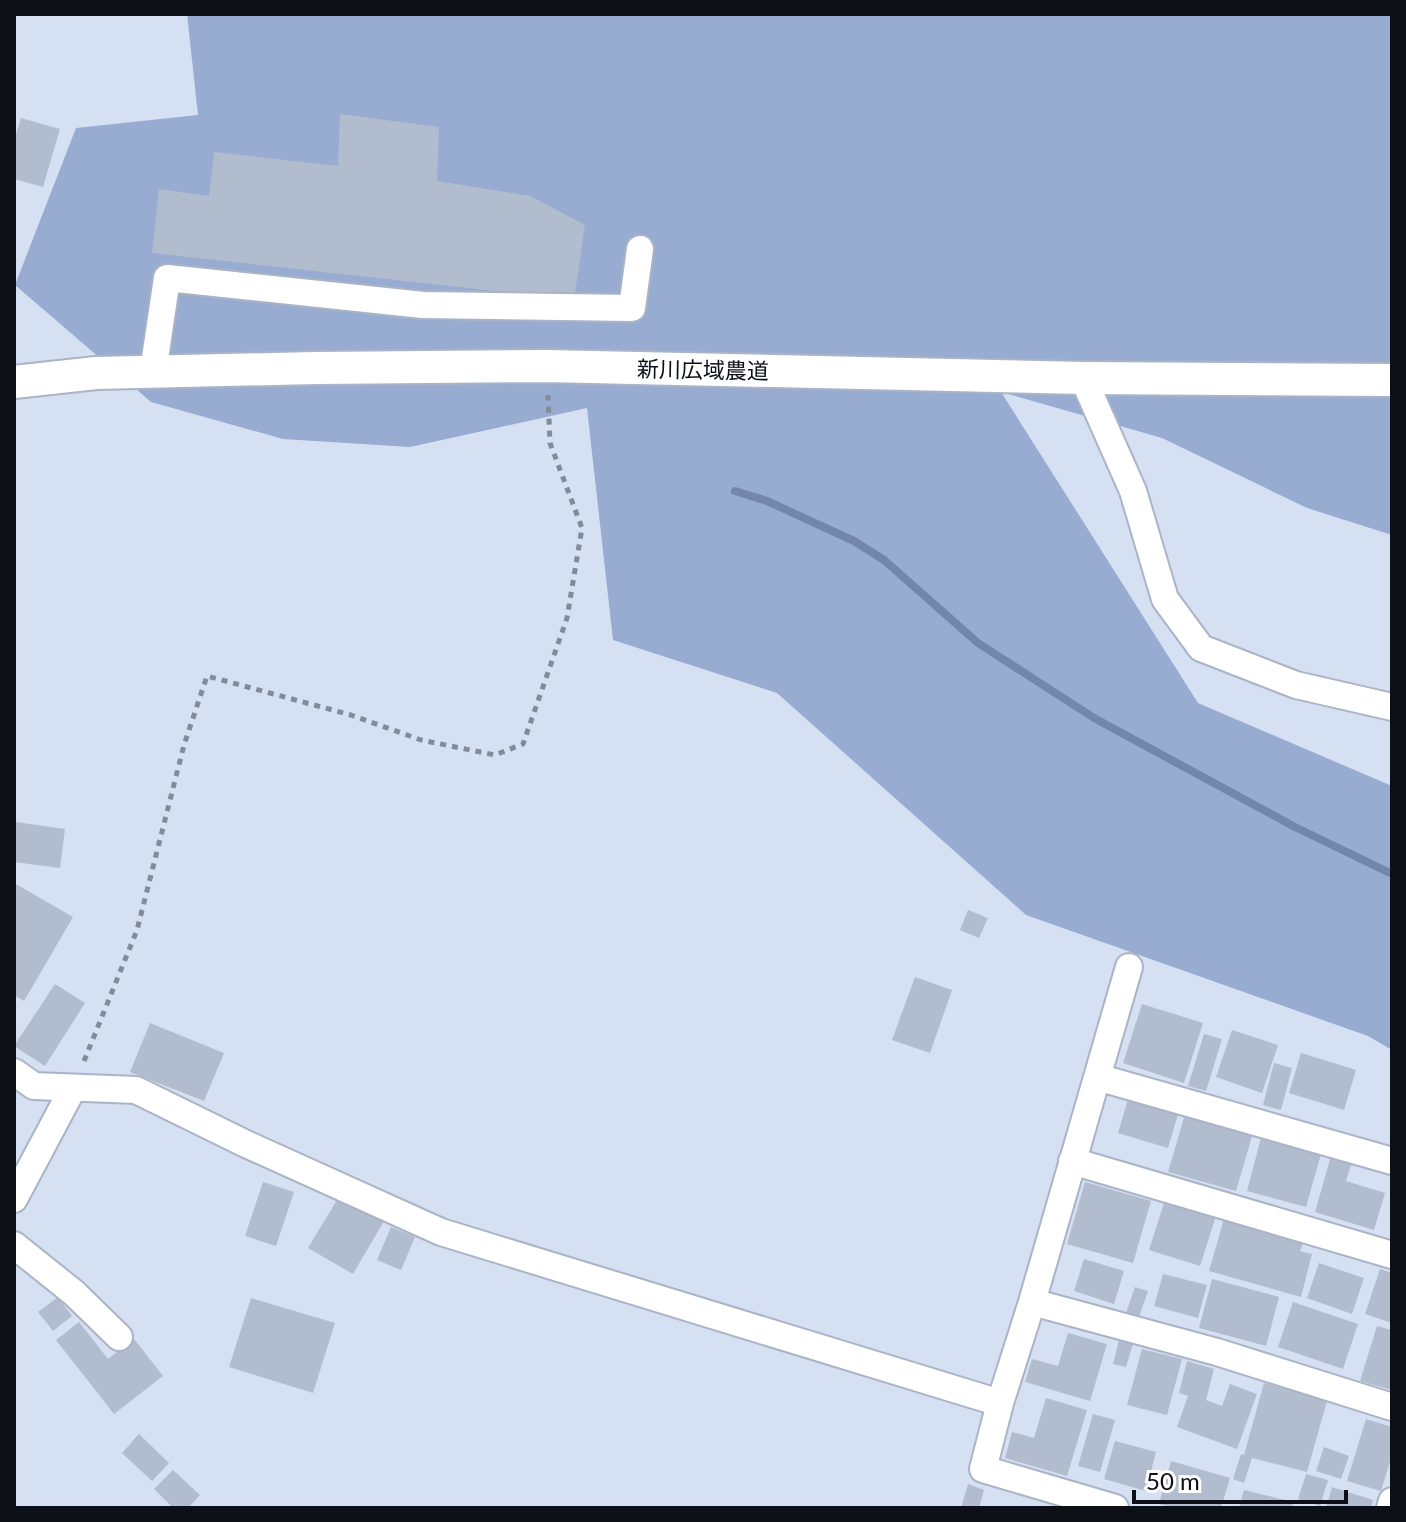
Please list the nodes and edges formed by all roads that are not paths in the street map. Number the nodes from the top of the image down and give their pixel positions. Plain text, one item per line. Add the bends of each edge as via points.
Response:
1 (640, 249) dead end
2 (153, 372) junction
3 (1083, 378) junction
4 (1392, 380) edge
5 (14, 382) edge
6 (1392, 707) edge
7 (1129, 967) dead end
8 (14, 1072) edge
9 (1097, 1077) junction
10 (73, 1088) junction
11 (1072, 1161) junction
12 (1392, 1161) edge
13 (14, 1199) edge
14 (14, 1245) edge
15 (1392, 1255) edge
16 (1032, 1302) junction
17 (119, 1337) dead end
18 (1000, 1403) junction
19 (1392, 1407) edge
20 (1392, 1501) edge
21 (1115, 1508) edge
22 (1390, 1508) edge

1 - 2 street via 632,308 423,305 167,278
2 - 3 street, 新川広域農道 via 546,366
2 - 5 street, 新川広域農道
3 - 4 street, 新川広域農道
3 - 6 street via 1133,491 1165,599 1201,648 1296,685
7 - 9 street
8 - 10 street via 34,1086
9 - 11 street
9 - 12 street
10 - 13 street
10 - 18 street via 136,1090 441,1232
11 - 15 street
11 - 16 street
14 - 17 street
16 - 18 street
16 - 19 street
18 - 21 street via 983,1469
20 - 22 street

